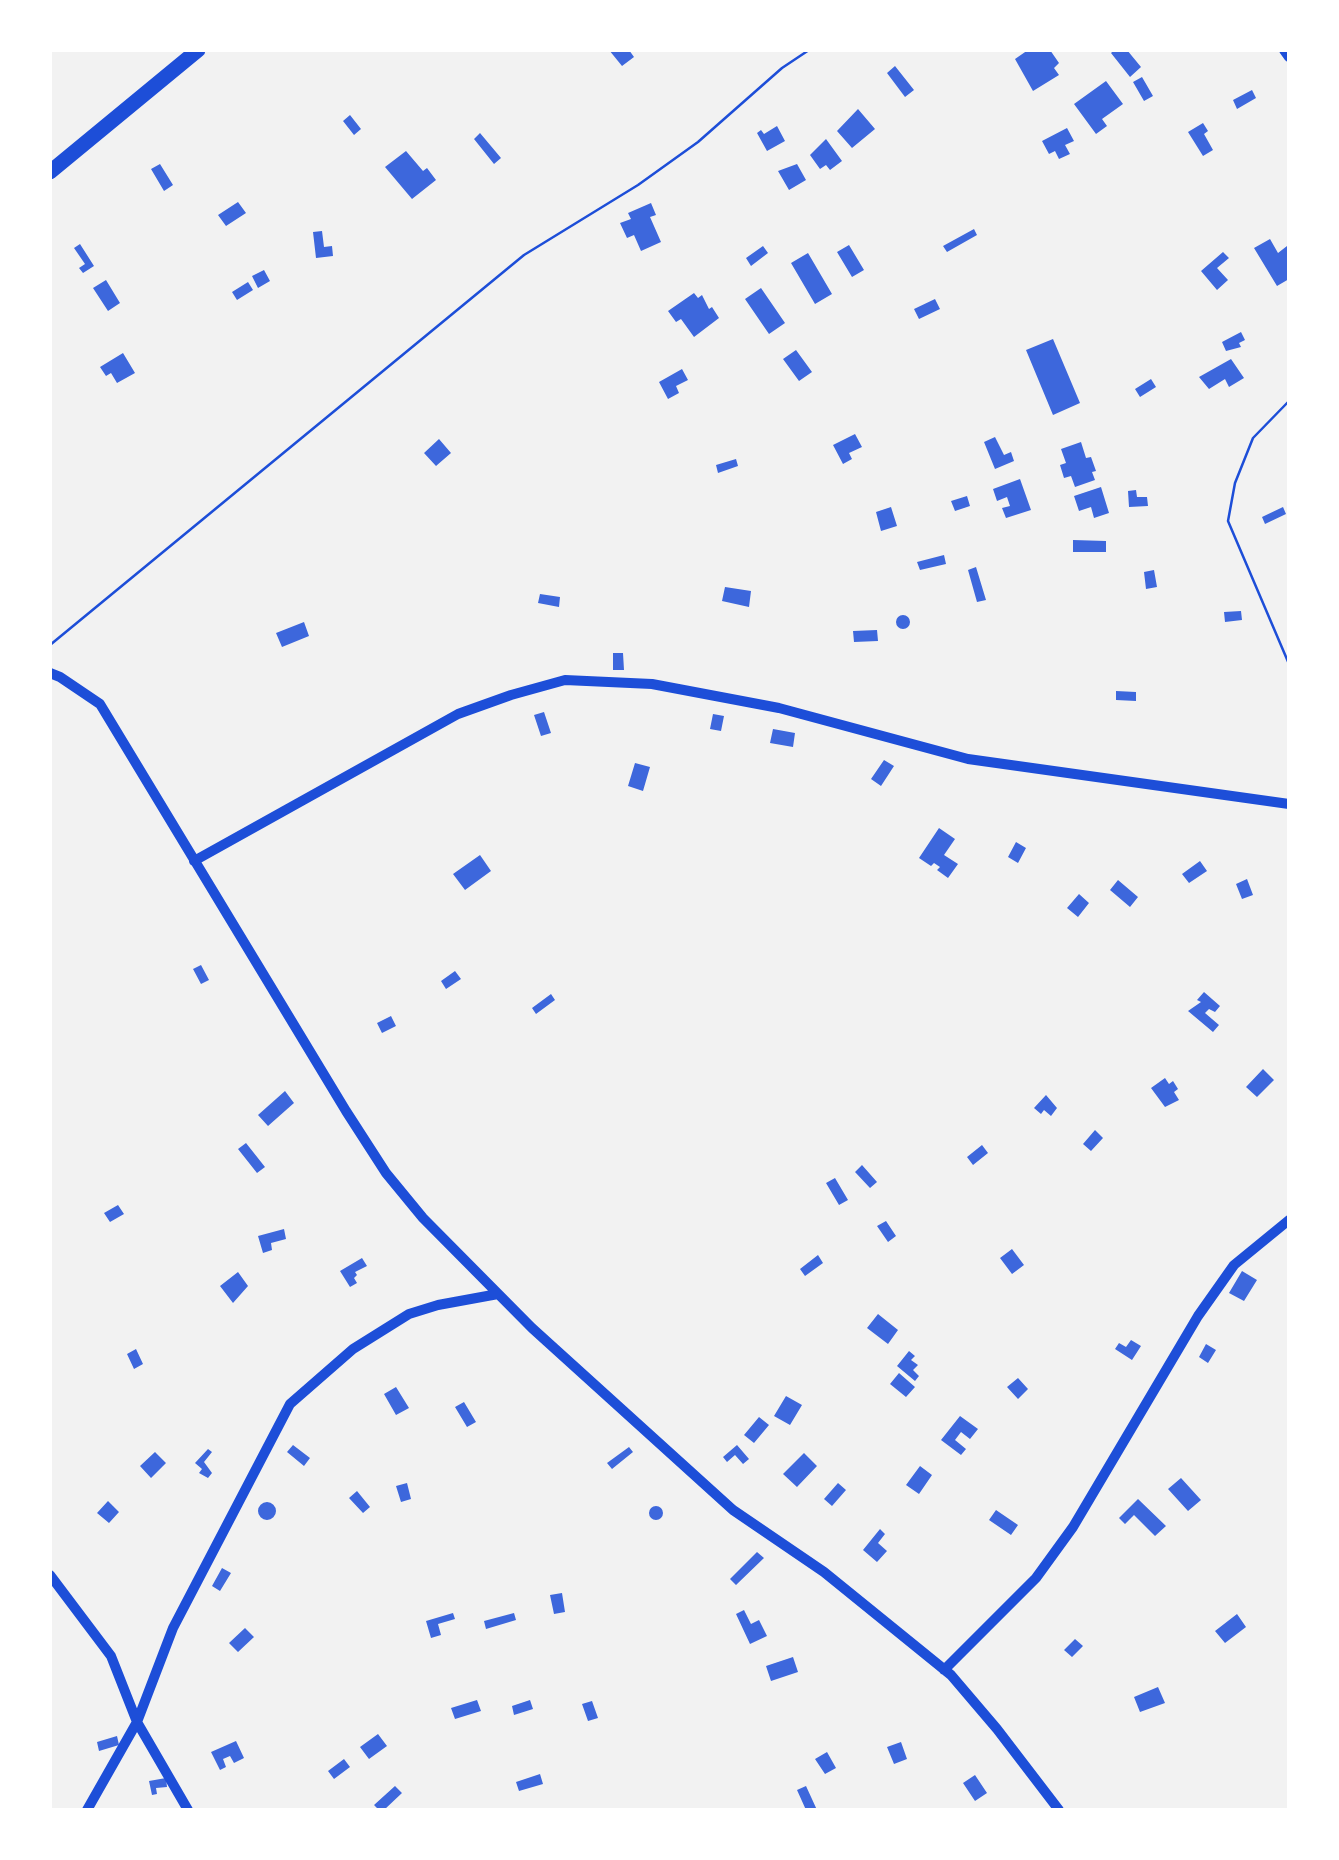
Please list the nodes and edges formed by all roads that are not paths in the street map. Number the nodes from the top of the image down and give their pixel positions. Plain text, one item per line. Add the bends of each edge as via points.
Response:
1 (198, 50) edge
2 (1284, 50) edge
3 (1289, 57) edge
4 (50, 172) edge
5 (50, 673) edge
6 (1289, 804) edge
7 (194, 861) junction
8 (1289, 1220) edge
9 (498, 1294) junction
10 (50, 1575) edge
11 (944, 1670) junction
12 (137, 1722) junction
13 (87, 1810) edge
14 (188, 1810) edge
15 (1058, 1810) edge

1 - 4 main road
2 - 3 street
5 - 7 street via 100,704
6 - 7 street via 968,759 778,708 652,684 565,680 458,714
7 - 9 street via 386,1172
8 - 11 street via 1234,1265 1036,1578
9 - 11 street via 733,1510 824,1572
9 - 12 street via 409,1314 353,1349 290,1404 173,1628
10 - 12 street via 112,1656
11 - 15 street
12 - 13 street
12 - 14 street

